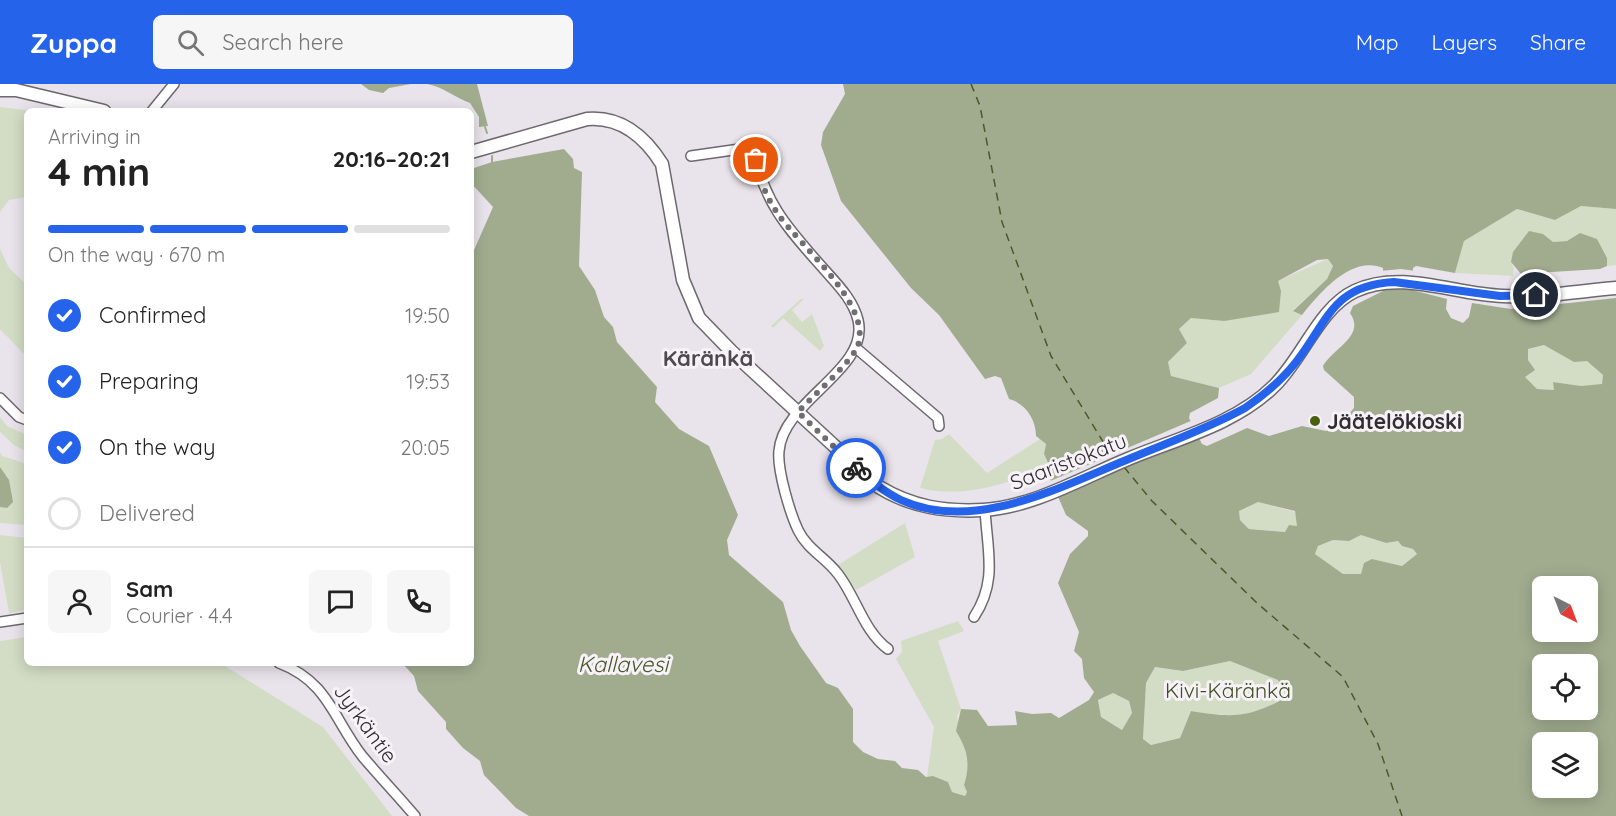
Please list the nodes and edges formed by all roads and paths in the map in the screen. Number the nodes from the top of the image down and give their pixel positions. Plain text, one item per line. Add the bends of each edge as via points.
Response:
1 (174, 84) edge
2 (0, 90) edge
3 (91, 108) edge
4 (154, 108) edge
5 (474, 151) edge
6 (691, 156) dead end
7 (1616, 288) edge
8 (856, 348) junction
9 (0, 398) edge
10 (798, 412) junction
11 (24, 419) edge
12 (939, 426) dead end
13 (985, 510) junction
14 (974, 617) dead end
15 (24, 618) edge
16 (0, 622) edge
17 (888, 649) dead end
18 (285, 666) edge
19 (415, 816) edge

1 - 4 street
2 - 3 main road via 16,90
5 - 10 main road, Saaristokatu via 587,119 599,118 634,131 662,164 683,280 699,318
6 - 8 street via 754,147 758,173 779,215 850,300 858,319
7 - 13 main road, Saaristokatu via 1500,296 1421,284 1378,283 1354,291 1321,321 1301,355 1274,386 1232,416 1025,502
8 - 10 street
8 - 12 street via 938,418
9 - 11 street
10 - 13 main road, Saaristokatu via 879,487 900,500 934,509
10 - 17 street via 782,436 779,457 798,530 808,546 844,582 880,644
13 - 14 street via 990,580 984,602
15 - 16 street
18 - 19 street, Jyrkäntie via 306,676 324,693 363,756

